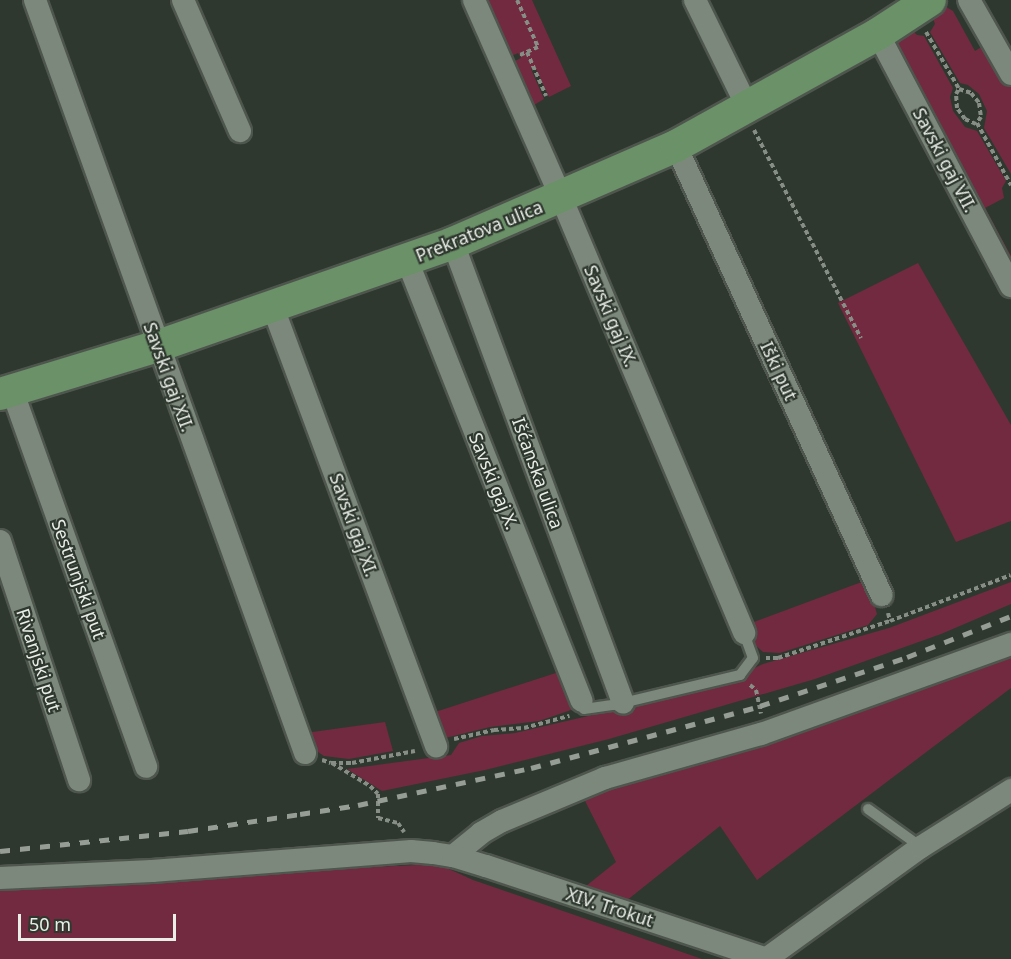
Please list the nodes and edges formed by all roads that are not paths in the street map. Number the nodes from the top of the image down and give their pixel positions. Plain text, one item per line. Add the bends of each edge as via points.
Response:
1 (35, 0) edge
2 (183, 0) edge
3 (474, 0) edge
4 (695, 0) edge
5 (969, 0) edge
6 (925, 11) edge
7 (878, 34) junction
8 (1011, 74) edge
9 (745, 108) junction
10 (240, 131) dead end
11 (676, 146) junction
12 (561, 197) junction
13 (453, 243) junction
14 (407, 260) junction
15 (1011, 286) edge
16 (272, 305) junction
17 (158, 346) junction
18 (6, 392) edge
19 (0, 541) edge
20 (882, 595) road end
21 (744, 633) joint
22 (1011, 644) edge
23 (623, 703) junction
24 (583, 705) joint
25 (436, 746) road end
26 (305, 753) road end
27 (146, 767) dead end
28 (79, 780) dead end
29 (1011, 790) edge
30 (868, 809) dead end
31 (921, 847) junction
32 (453, 856) junction
33 (0, 878) edge
34 (767, 959) edge

1 - 17 street, Savski gaj XII.
2 - 10 street
3 - 12 street, Savski gaj IX.
4 - 9 street
5 - 8 street
6 - 7 street, Prekratova ulica
7 - 9 street, Prekratova ulica
7 - 15 street, Savski gaj VII.
9 - 11 street, Prekratova ulica
11 - 12 street, Prekratova ulica
11 - 20 street, Iški put
12 - 13 street, Prekratova ulica
12 - 21 street, Savski gaj IX.
13 - 14 street, Prekratova ulica
13 - 23 street, Išćanska ulica
14 - 16 street, Prekratova ulica
14 - 24 street, Savski gaj X.
16 - 17 street, Prekratova ulica
16 - 25 street, Savski gaj XI.
17 - 18 street, Prekratova ulica
17 - 26 street, Savski gaj XII.
18 - 27 street, Sestrunjski put
19 - 28 street, Rivanjski put
21 - 23 lane via 753,658 740,675
22 - 32 street via 766,732 605,778 502,821
23 - 24 lane
29 - 31 street, XIV. Trokut
30 - 31 lane
31 - 34 street, XIV. Trokut
32 - 33 street, XIV. Trokut via 411,851
32 - 34 street, XIV. Trokut

